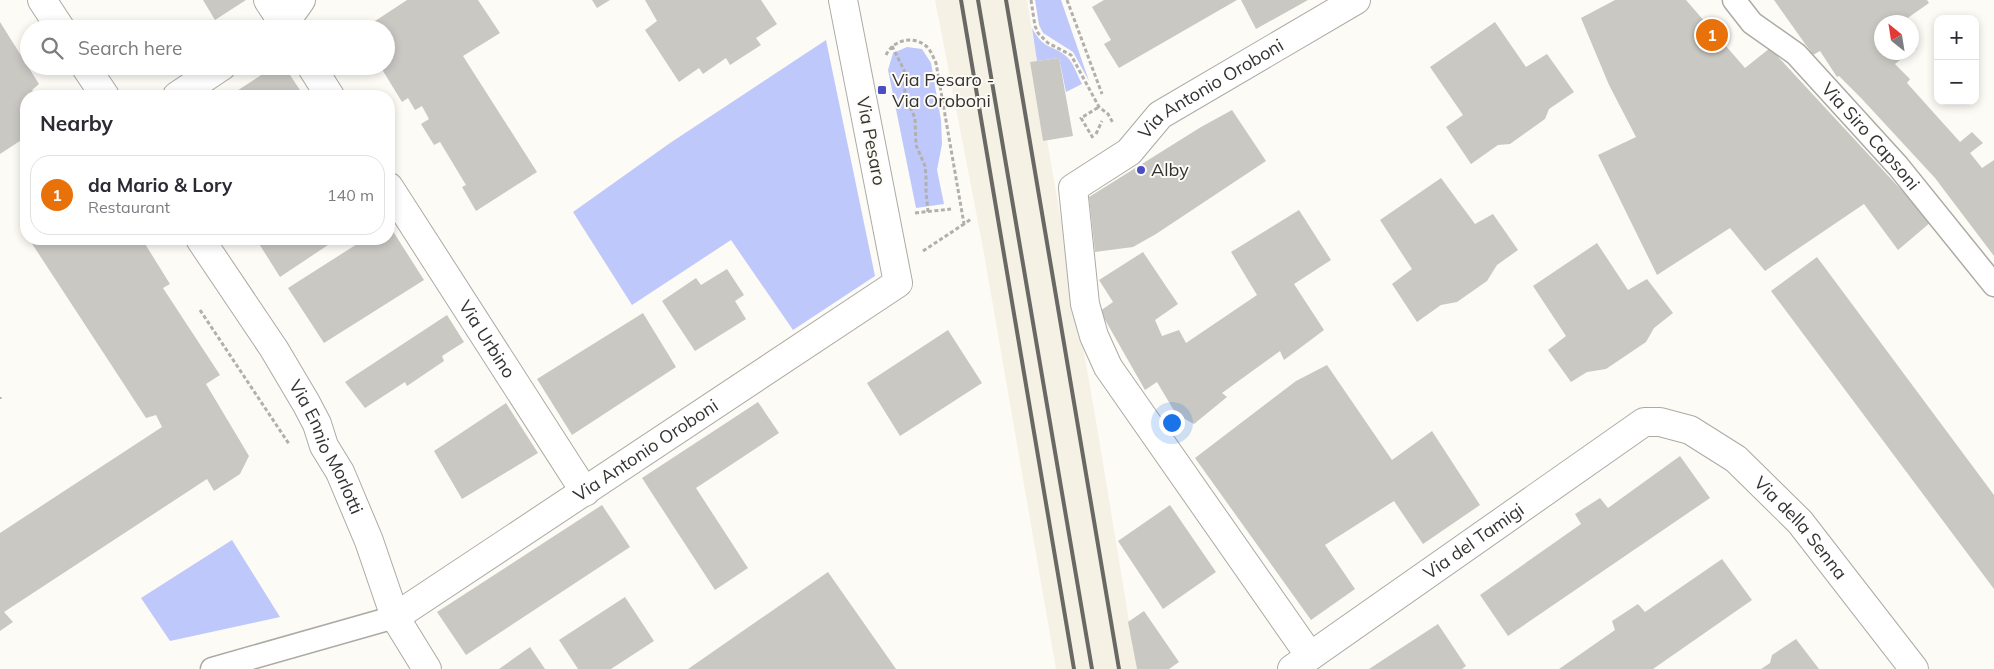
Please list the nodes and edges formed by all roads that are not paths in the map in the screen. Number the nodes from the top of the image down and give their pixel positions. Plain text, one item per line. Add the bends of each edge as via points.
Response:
1 (42, 0) edge
2 (268, 0) edge
3 (301, 0) edge
4 (843, 0) edge
5 (1356, 0) edge
6 (1734, 0) edge
7 (54, 20) edge
8 (278, 20) edge
9 (287, 20) edge
10 (91, 75) edge
11 (208, 75) edge
12 (317, 75) edge
13 (101, 90) edge
14 (186, 90) edge
15 (326, 90) edge
16 (395, 196) edge
17 (204, 245) edge
18 (898, 283) joint
19 (1994, 285) edge
20 (1660, 422) joint
21 (585, 492) junction
22 (395, 617) junction
23 (1301, 662) edge
24 (212, 669) edge
25 (427, 669) edge
26 (1914, 669) edge

1 - 7 street
2 - 8 street
3 - 9 street
4 - 18 street, Via Pesaro
5 - 23 street, Via Antonio Oroboni via 1160,115 1129,152 1072,188 1085,304 1094,336 1108,367
6 - 19 street, Via Siro Capsoni via 1752,23 1796,54 1828,89 1898,166
10 - 13 street
11 - 14 street
12 - 15 street
16 - 21 street, Via Urbino
17 - 22 street, Via Ennio Morlotti via 274,349 317,424 324,446 340,472 369,541
18 - 21 street, Via Antonio Oroboni
20 - 23 street, Via del Tamigi via 1644,422
20 - 26 street, Via della Senna via 1690,430 1736,459 1800,522
21 - 22 street, Via Antonio Oroboni
22 - 24 street
22 - 25 street, Via Ennio Morlotti

